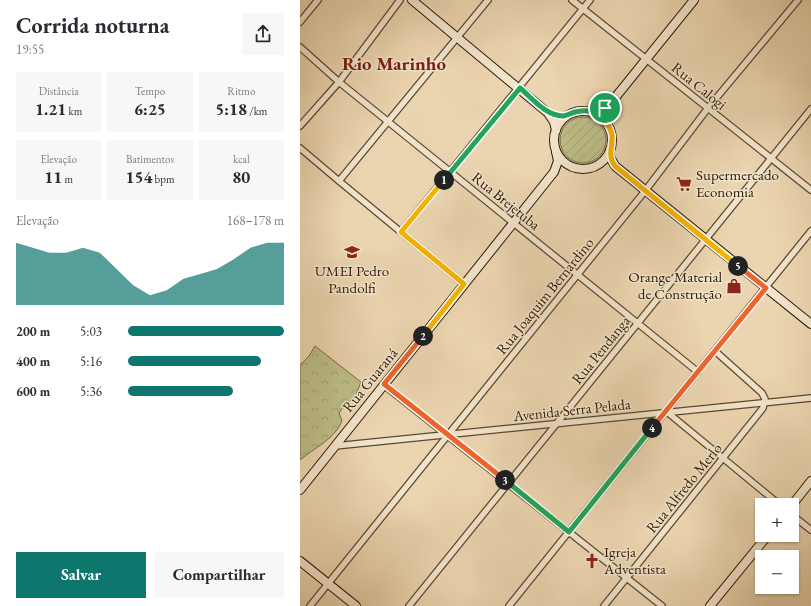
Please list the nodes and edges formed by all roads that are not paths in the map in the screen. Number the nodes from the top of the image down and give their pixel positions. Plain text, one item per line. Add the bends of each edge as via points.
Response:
1 (318, 0) edge
2 (400, 0) edge
3 (412, 0) edge
4 (488, 0) edge
5 (572, 0) edge
6 (590, 0) edge
7 (694, 0) edge
8 (798, 0) edge
9 (583, 9) junction
10 (300, 22) edge
11 (458, 37) junction
12 (300, 47) edge
13 (646, 59) junction
14 (339, 82) junction
15 (520, 88) junction
16 (610, 104) junction
17 (708, 108) junction
18 (811, 109) edge
19 (593, 112) junction
20 (548, 113) junction
21 (568, 115) junction
22 (389, 121) junction
23 (606, 122) junction
24 (300, 126) edge
25 (556, 130) junction
26 (300, 148) edge
27 (610, 150) junction
28 (556, 152) junction
29 (771, 158) junction
30 (598, 165) junction
31 (576, 168) junction
32 (618, 169) junction
33 (451, 171) junction
34 (552, 175) junction
35 (339, 181) junction
36 (811, 190) edge
37 (645, 191) junction
38 (514, 223) junction
39 (811, 231) edge
40 (401, 232) junction
41 (705, 239) junction
42 (578, 274) junction
43 (464, 284) junction
44 (766, 288) junction
45 (637, 323) junction
46 (811, 324) edge
47 (715, 351) junction
48 (698, 372) junction
49 (384, 384) junction
50 (811, 398) edge
51 (765, 402) junction
52 (666, 412) junction
53 (557, 423) junction
54 (448, 435) junction
55 (336, 446) junction
56 (723, 459) junction
57 (811, 481) edge
58 (508, 483) junction
59 (300, 490) edge
60 (771, 498) edge
61 (798, 498) edge
62 (799, 521) edge
63 (811, 530) edge
64 (569, 532) junction
65 (762, 542) edge
66 (300, 561) edge
67 (627, 578) junction
68 (328, 584) junction
69 (310, 606) edge
70 (356, 606) edge
71 (409, 606) edge
72 (508, 606) edge
73 (604, 606) edge
74 (662, 606) edge
75 (710, 606) edge

1 - 10 street
2 - 14 street
3 - 11 street
4 - 11 street
5 - 9 street, Rua Calogi
6 - 9 street
7 - 13 street
8 - 17 street, Rua Joaquim Bernardino
9 - 13 street, Rua Calogi
9 - 15 street
11 - 15 street
11 - 22 street
12 - 14 street, Rua Brejetuba
13 - 16 street
13 - 17 street, Rua Calogi
14 - 22 street, Rua Brejetuba
14 - 24 street
15 - 20 street
15 - 33 street
16 - 19 street via 602,110
16 - 23 street via 606,112
17 - 29 street, Rua Calogi
17 - 37 street, Rua Joaquim Bernardino
18 - 29 street, Rua Pendanga
19 - 21 street via 580,111
19 - 23 street
20 - 21 street
20 - 25 street
21 - 25 street via 560,121
22 - 33 street, Rua Brejetuba
22 - 35 street
23 - 27 street via 611,134
25 - 28 street
26 - 35 street
27 - 30 street
27 - 32 street via 611,161
28 - 31 street via 565,162
28 - 34 street, Rua Guaraná via 557,165
29 - 36 street, Rua Calogi
29 - 41 street, Rua Pendanga
30 - 31 street
30 - 32 street via 609,165
31 - 34 street via 562,169
32 - 37 street
33 - 38 street, Rua Brejetuba
33 - 40 street
34 - 38 street, Rua Guaraná
35 - 40 street
37 - 41 street
37 - 42 street, Rua Joaquim Bernardino
38 - 42 street, Rua Brejetuba
38 - 43 street, Rua Guaraná
39 - 44 street
40 - 43 street
41 - 44 street
41 - 45 street, Rua Pendanga
42 - 45 street, Rua Brejetuba
42 - 54 street, Rua Joaquim Bernardino
43 - 49 street, Rua Guaraná
44 - 46 street
44 - 47 street
45 - 48 street, Rua Brejetuba
45 - 53 street, Rua Pendanga
47 - 48 street
47 - 51 street via 762,393
48 - 52 street
49 - 54 street
49 - 55 street, Rua Guaraná
50 - 51 street, Avenida Serra Pelada
51 - 52 street, Avenida Serra Pelada
51 - 56 street, Rua Alfredo Merlo via 762,411
52 - 53 street, Avenida Serra Pelada
52 - 56 street
52 - 64 street
53 - 54 street, Avenida Serra Pelada
53 - 58 street, Rua Pendanga
54 - 55 street, Avenida Serra Pelada
54 - 58 street
54 - 68 street, Rua Joaquim Bernardino
55 - 59 street, Rua Guaraná
56 - 60 street
56 - 67 street, Rua Alfredo Merlo
57 - 61 street
58 - 64 street
58 - 71 street, Rua Pendanga
62 - 63 street
64 - 67 street
64 - 72 street
65 - 75 street
66 - 68 street
67 - 73 street, Rua Alfredo Merlo
67 - 74 street
68 - 69 street, Rua Joaquim Bernardino
68 - 70 street

